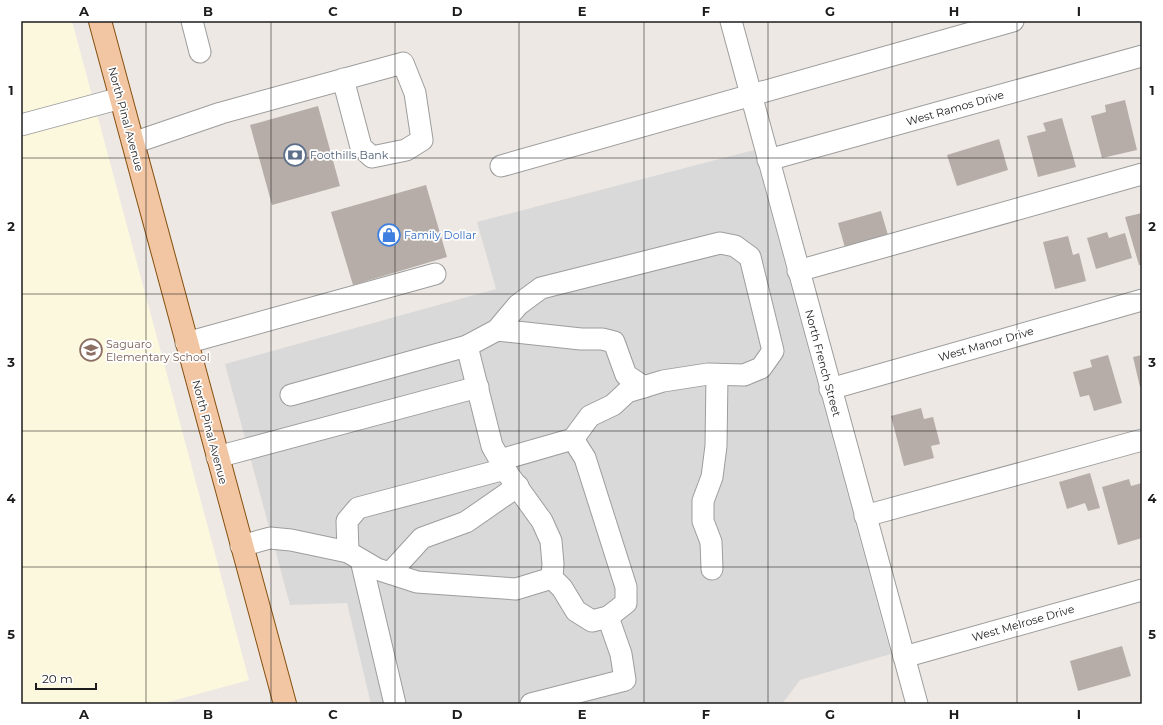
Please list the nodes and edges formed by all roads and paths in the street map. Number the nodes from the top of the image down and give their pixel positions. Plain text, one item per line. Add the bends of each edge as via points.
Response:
1 (192, 21) edge
2 (731, 21) edge
3 (1013, 21) edge
4 (102, 22) edge
5 (200, 52) dead end
6 (1142, 56) edge
7 (343, 79) junction
8 (751, 96) junction
9 (121, 98) junction
10 (21, 125) edge
11 (133, 143) junction
12 (768, 160) junction
13 (501, 166) dead end
14 (1142, 174) edge
15 (798, 271) junction
16 (435, 274) dead end
17 (1142, 300) edge
18 (497, 330) junction
19 (186, 343) junction
20 (467, 346) junction
21 (717, 375) junction
22 (478, 387) junction
23 (644, 387) junction
24 (830, 389) junction
25 (291, 395) dead end
26 (573, 439) junction
27 (1142, 440) edge
28 (217, 457) junction
29 (503, 464) junction
30 (518, 486) junction
31 (865, 516) junction
32 (242, 546) junction
33 (354, 556) junction
34 (712, 569) dead end
35 (390, 573) junction
36 (552, 578) junction
37 (1142, 590) edge
38 (608, 617) junction
39 (904, 657) junction
40 (285, 704) edge
41 (395, 704) edge
42 (530, 704) edge
43 (917, 704) edge

1 - 5 street
2 - 8 street, North French Street
3 - 8 street
4 - 9 main road, North Pinal Avenue
6 - 12 street, West Ramos Drive
7 - 7 street via 403,63 415,93 422,140 406,150 372,157 361,147
7 - 11 street via 221,113
8 - 12 street, North French Street
8 - 13 street
9 - 10 street
9 - 11 main road, North Pinal Avenue
11 - 19 main road, North Pinal Avenue
12 - 15 street, North French Street
14 - 15 street
15 - 24 street, North French Street
16 - 19 street
17 - 24 street, West Manor Drive
18 - 20 street
18 - 21 street via 518,305 541,288 720,243 735,246 750,257 773,351 761,368 744,375
18 - 23 street via 614,342 626,375
19 - 28 main road, North Pinal Avenue
20 - 22 street
20 - 25 street
21 - 23 street via 663,381
21 - 34 street via 716,446 712,477 703,501 703,521 710,542
22 - 28 street
22 - 29 street via 492,446
23 - 26 street via 628,392 613,405 590,416
24 - 31 street, North French Street
26 - 29 street
26 - 38 street via 585,458 626,587 626,603
27 - 31 street
28 - 32 main road, North Pinal Avenue
29 - 30 street
29 - 33 street via 358,508 347,521
30 - 35 street via 466,522 422,538
30 - 36 street via 542,521 551,541
31 - 39 street, North French Street
32 - 33 street via 270,538
32 - 40 main road, North Pinal Avenue
33 - 35 street
33 - 41 street
35 - 36 street via 417,582 516,589
36 - 38 street via 562,588 576,611 592,621
37 - 39 street, West Melrose Drive
38 - 42 street via 621,654 624,680
39 - 43 street, North French Street

